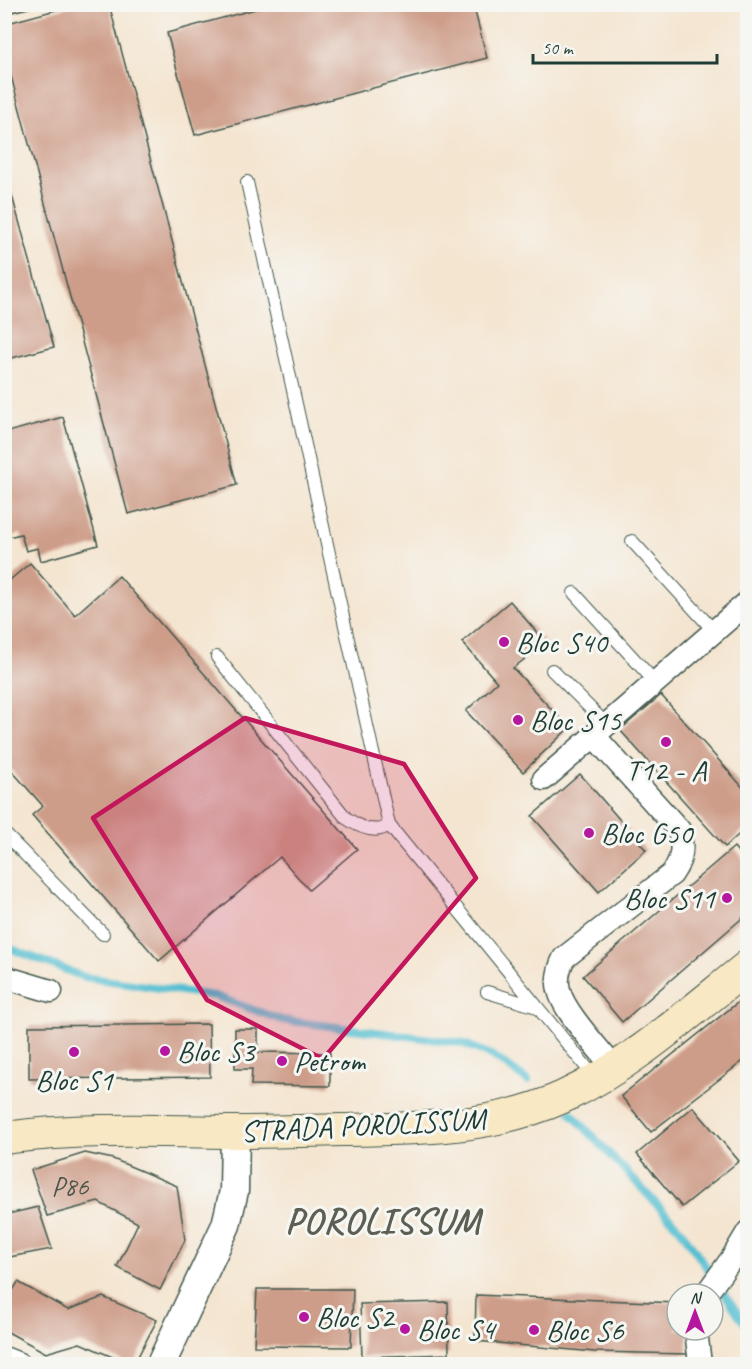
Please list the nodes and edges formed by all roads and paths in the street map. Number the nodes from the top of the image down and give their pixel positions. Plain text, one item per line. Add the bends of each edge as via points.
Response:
1 (247, 182) dead end
2 (632, 541) dead end
3 (574, 594) dead end
4 (747, 602) edge
5 (714, 631) junction
6 (218, 657) dead end
7 (552, 670) dead end
8 (655, 682) junction
9 (600, 730) junction
10 (544, 779) dead end
11 (389, 825) junction
12 (4, 833) edge
13 (103, 934) dead end
14 (747, 966) edge
15 (4, 977) edge
16 (51, 991) dead end
17 (487, 992) dead end
18 (537, 1007) junction
19 (606, 1074) junction
20 (235, 1132) junction
21 (4, 1138) edge
22 (747, 1232) edge
23 (715, 1282) edge
24 (697, 1342) edge
25 (4, 1358) edge
26 (19, 1365) edge
27 (161, 1365) edge
28 (700, 1365) edge

1 - 11 lane
2 - 5 lane
3 - 8 lane
4 - 5 street
5 - 8 street
6 - 11 lane via 346,818 366,828 383,829
7 - 9 lane
8 - 9 street
9 - 10 street
9 - 19 street via 679,830 682,840 681,859 672,874 564,958 559,968 558,988 565,1005
11 - 18 lane
12 - 13 lane
14 - 19 main road, STRADA POROLISSUM via 641,1052
15 - 16 street
17 - 18 lane
18 - 19 lane
19 - 20 main road, STRADA POROLISSUM via 543,1105 468,1124
20 - 21 main road, STRADA POROLISSUM via 106,1131
20 - 27 street via 234,1191 226,1225
22 - 23 street
24 - 28 street
25 - 26 street

